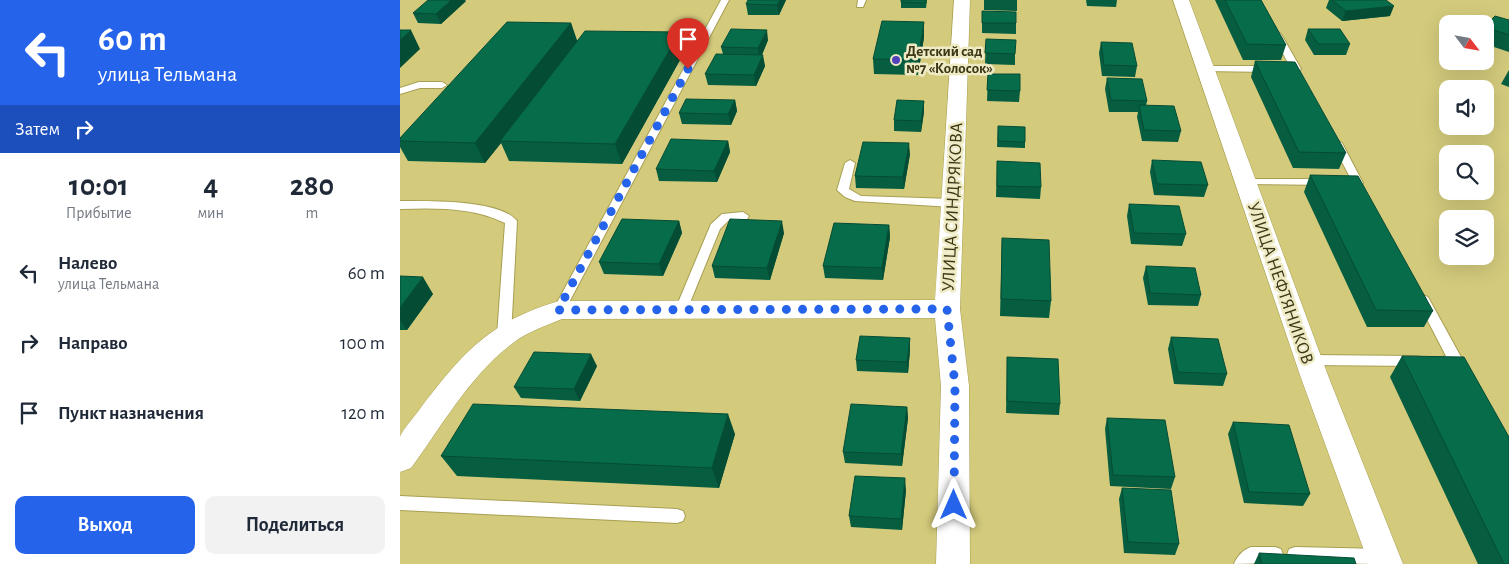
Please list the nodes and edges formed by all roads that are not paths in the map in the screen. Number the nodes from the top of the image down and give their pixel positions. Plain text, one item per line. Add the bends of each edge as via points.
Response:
1 (725, 0) edge
2 (962, 0) edge
3 (1181, 0) edge
4 (1272, 26) edge
5 (1205, 69) junction
6 (442, 85) dead end
7 (400, 91) edge
8 (1329, 130) edge
9 (850, 163) dead end
10 (1245, 182) junction
11 (952, 203) junction
12 (400, 205) edge
13 (743, 216) dead end
14 (1414, 285) edge
15 (947, 309) junction
16 (558, 310) junction
17 (681, 310) junction
18 (504, 336) junction
19 (1308, 360) junction
20 (1456, 361) junction
21 (1465, 378) edge
22 (400, 460) edge
23 (400, 503) edge
24 (677, 516) dead end
25 (1384, 560) edge
26 (953, 564) edge
27 (1242, 564) edge

1 - 16 lane
2 - 11 street, УЛИЦА СИНДРЯКОВА
3 - 5 street, УЛИЦА НЕФТЯНИКОВ
4 - 5 lane via 1290,72
5 - 10 street, УЛИЦА НЕФТЯНИКОВ
6 - 7 lane via 419,85
8 - 10 lane via 1361,187
9 - 11 lane via 843,190 859,199
10 - 19 street, УЛИЦА НЕФТЯНИКОВ
11 - 15 street, УЛИЦА СИНДРЯКОВА
12 - 18 lane via 463,205 481,208 511,220
13 - 17 lane via 726,217 715,227
14 - 20 lane
15 - 17 street
15 - 26 street, УЛИЦА СИНДРЯКОВА via 955,386
16 - 17 street
16 - 18 street
18 - 22 street via 477,358
19 - 20 lane
19 - 25 street, УЛИЦА НЕФТЯНИКОВ
20 - 21 lane
23 - 24 lane
25 - 27 lane via 1251,555

